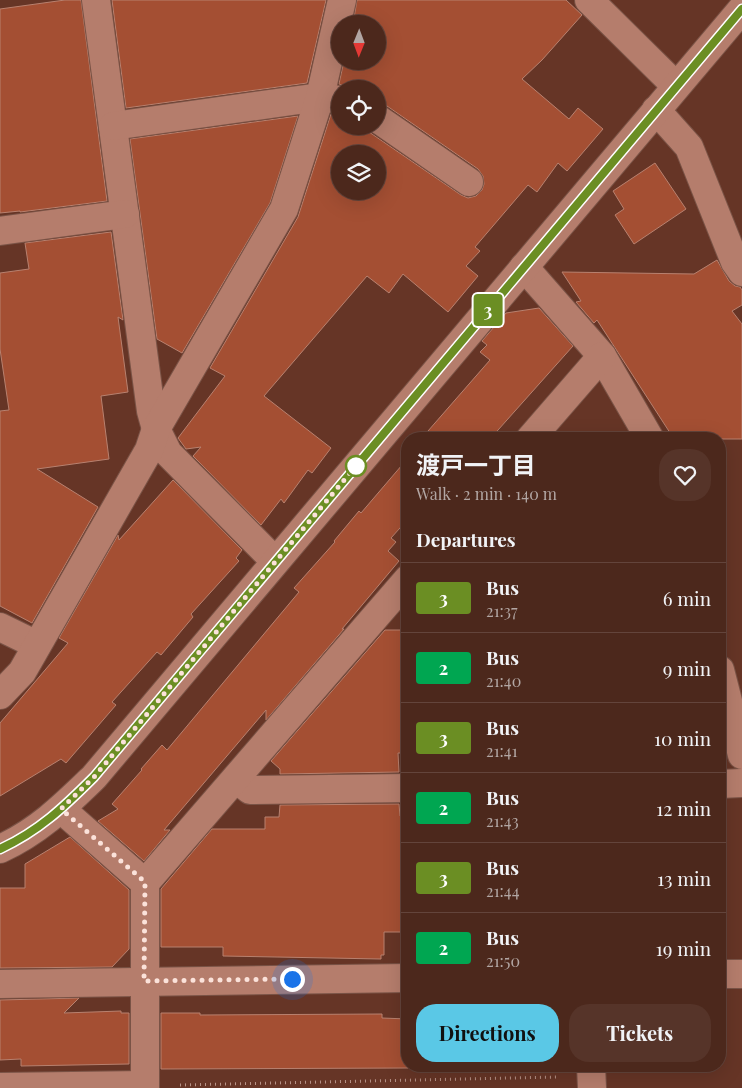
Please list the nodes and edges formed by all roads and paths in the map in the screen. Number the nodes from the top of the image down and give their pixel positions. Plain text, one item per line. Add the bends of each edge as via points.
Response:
1 (96, 0) edge
2 (342, 0) edge
3 (589, 0) edge
4 (742, 9) edge
5 (676, 86) junction
6 (330, 98) edge
7 (656, 110) junction
8 (386, 125) edge
9 (113, 126) junction
10 (469, 182) dead end
11 (125, 214) junction
12 (0, 231) edge
13 (740, 264) edge
14 (524, 267) junction
15 (602, 356) junction
16 (156, 429) junction
17 (536, 432) edge
18 (646, 432) edge
19 (275, 561) junction
20 (401, 593) edge
21 (0, 626) edge
22 (37, 646) junction
23 (726, 693) edge
24 (0, 695) edge
25 (742, 755) edge
26 (236, 780) junction
27 (742, 783) edge
28 (726, 784) edge
29 (401, 788) edge
30 (61, 809) junction
31 (0, 849) edge
32 (145, 882) junction
33 (726, 974) edge
34 (742, 974) edge
35 (401, 978) edge
36 (144, 981) junction
37 (0, 984) edge
38 (591, 1077) edge
39 (0, 1087) edge
40 (145, 1087) edge

1 - 9 street
2 - 6 street
3 - 5 street
4 - 5 street
5 - 7 street
6 - 9 street
6 - 16 street via 284,209
7 - 13 street via 689,147
7 - 14 street
8 - 10 street
9 - 11 street
11 - 12 street
11 - 16 street
14 - 15 street
14 - 19 street
15 - 17 street
15 - 18 street
16 - 19 street via 168,453
16 - 22 street via 148,450
19 - 30 street via 94,777
20 - 26 street
21 - 22 street
22 - 24 street via 22,672
23 - 25 street
26 - 29 street via 250,790
26 - 32 street
27 - 28 street
30 - 31 street via 23,838
30 - 32 street
32 - 36 street
33 - 34 street
35 - 36 street
36 - 37 street
36 - 40 street
38 - 40 path
39 - 40 street

